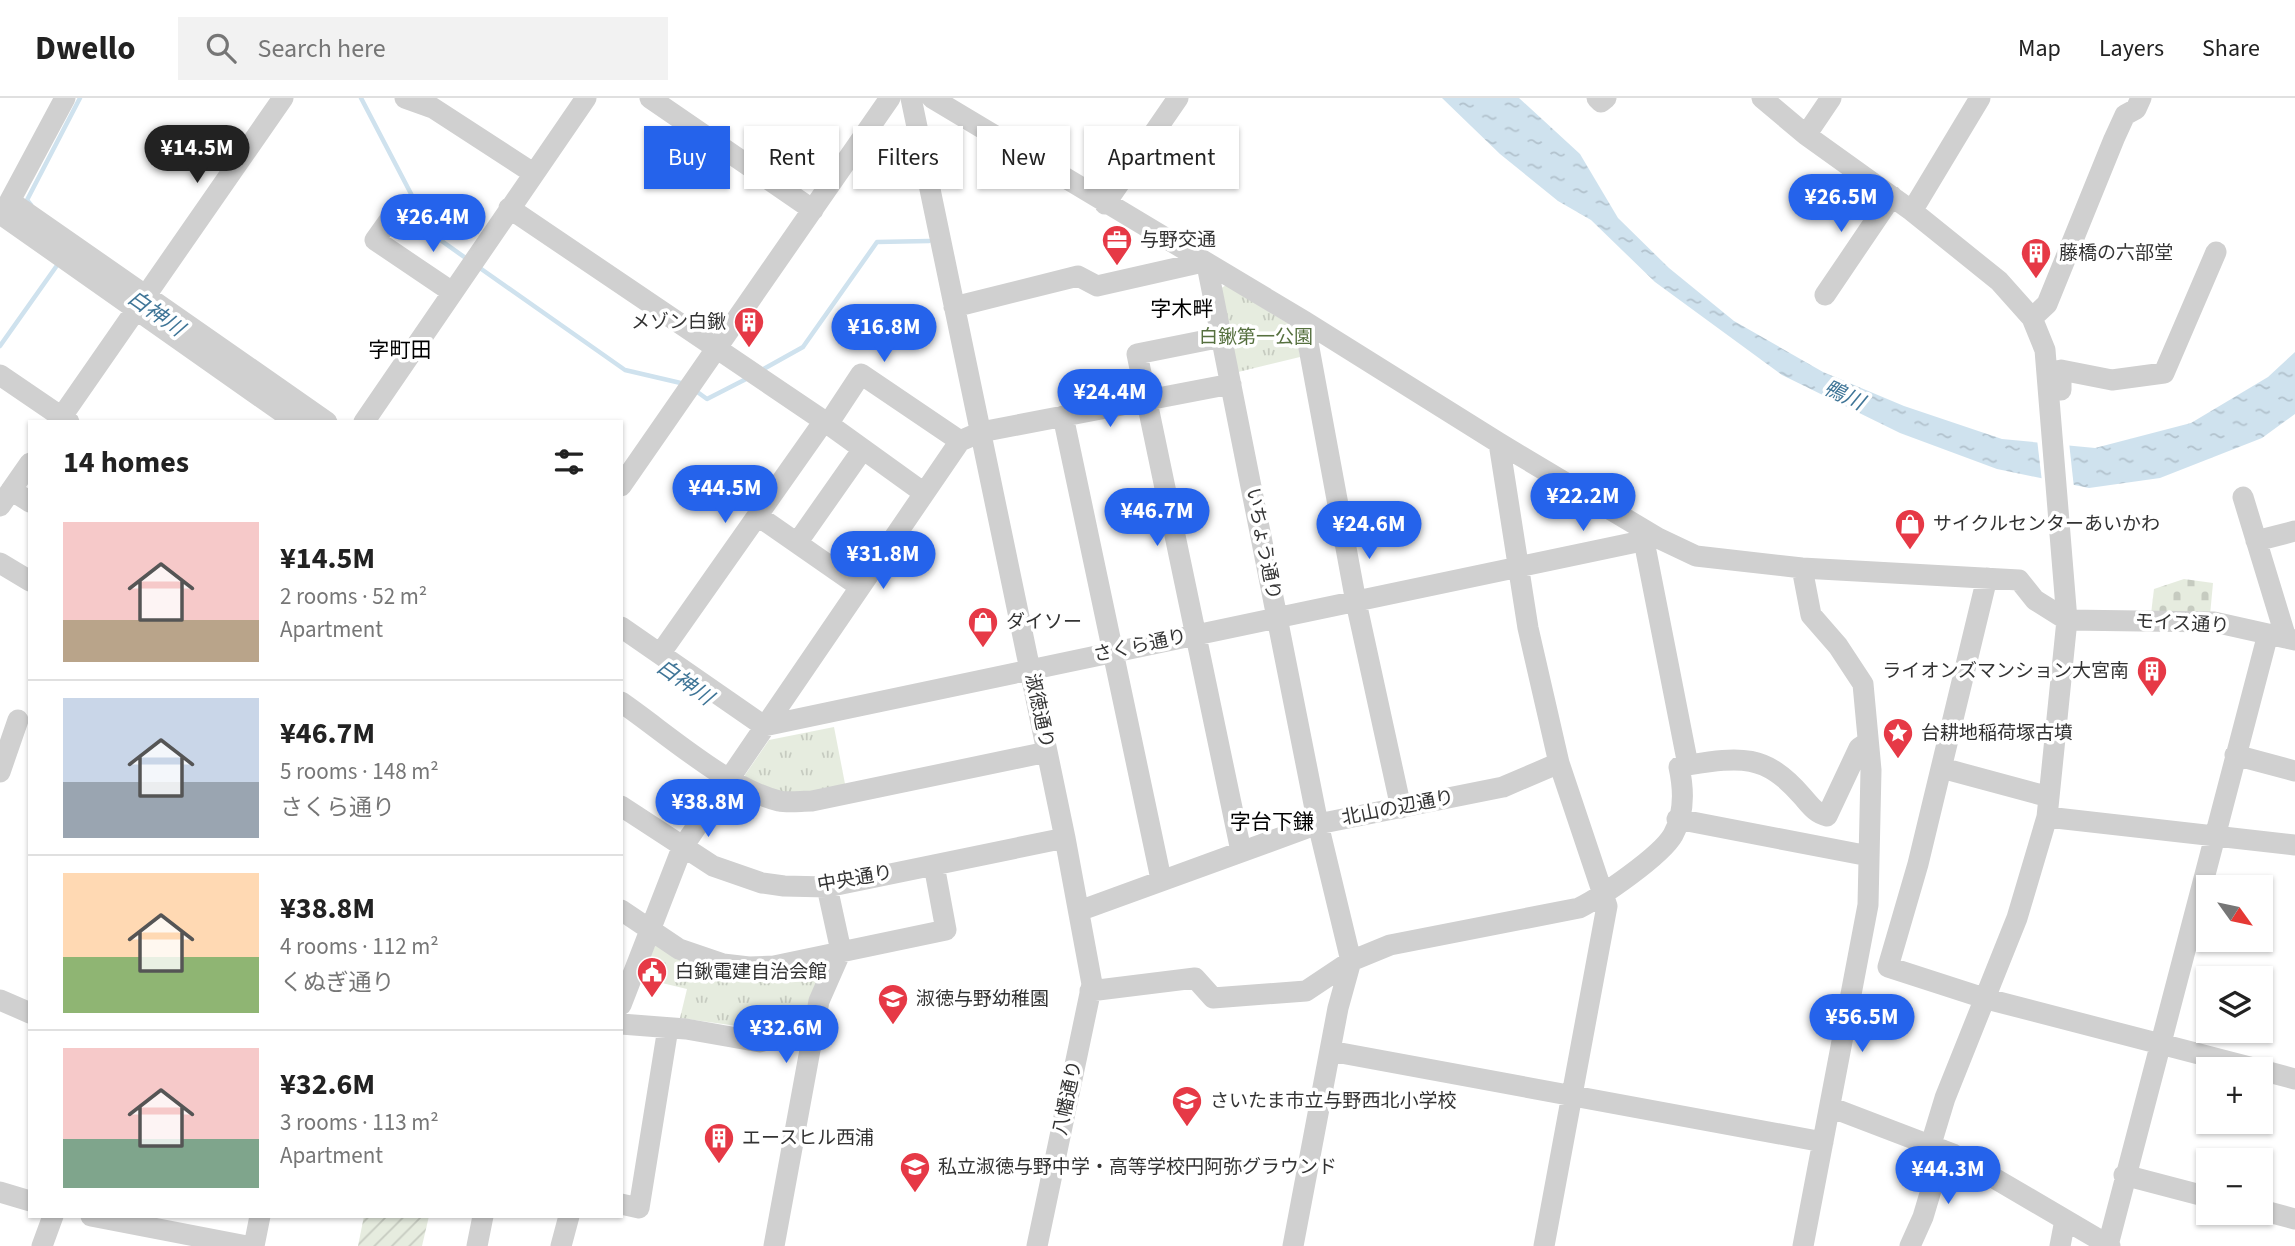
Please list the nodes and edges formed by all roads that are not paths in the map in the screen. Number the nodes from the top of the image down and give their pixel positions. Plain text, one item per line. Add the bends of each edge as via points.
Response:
1 (65, 98) edge
2 (283, 98) edge
3 (405, 98) edge
4 (586, 98) edge
5 (650, 98) edge
6 (890, 98) edge
7 (911, 98) edge
8 (932, 98) edge
9 (1178, 98) edge
10 (1597, 98) edge
11 (1606, 98) edge
12 (1762, 98) edge
13 (1831, 98) edge
14 (1980, 98) edge
15 (2141, 98) edge
16 (1806, 135) junction
17 (533, 173) junction
18 (1892, 196) junction
19 (1105, 204) junction
20 (509, 208) junction
21 (5, 210) edge
22 (813, 210) junction
23 (1912, 211) junction
24 (390, 219) dead end
25 (2216, 252) dead end
26 (1205, 263) junction
27 (452, 292) junction
28 (1825, 295) dead end
29 (140, 302) junction
30 (954, 307) junction
31 (2032, 318) junction
32 (1304, 321) junction
33 (1222, 337) junction
34 (717, 350) junction
35 (0, 375) edge
36 (1231, 384) junction
37 (2056, 394) junction
38 (1147, 400) junction
39 (1063, 416) junction
40 (63, 420) edge
41 (293, 420) edge
42 (324, 420) edge
43 (364, 420) edge
44 (826, 423) junction
45 (981, 432) junction
46 (960, 441) junction
47 (1499, 443) junction
48 (863, 449) junction
49 (28, 466) edge
50 (623, 483) edge
51 (924, 493) junction
52 (2243, 497) dead end
53 (6, 498) edge
54 (28, 502) edge
55 (758, 516) junction
56 (2295, 531) edge
57 (1651, 539) junction
58 (2256, 541) junction
59 (797, 543) junction
60 (0, 563) edge
61 (1802, 568) junction
62 (1517, 569) junction
63 (1987, 579) junction
64 (28, 580) edge
65 (860, 587) junction
66 (1356, 602) junction
67 (1277, 618) junction
68 (2067, 620) junction
69 (623, 628) edge
70 (1196, 635) junction
71 (2283, 637) edge
72 (1115, 652) junction
73 (660, 654) junction
74 (1030, 669) junction
75 (623, 703) edge
76 (16, 719) edge
77 (764, 726) junction
78 (1868, 742) junction
79 (1047, 752) junction
80 (2235, 755) junction
81 (1559, 763) junction
82 (1688, 765) junction
83 (1942, 768) junction
84 (2295, 771) edge
85 (0, 772) edge
86 (730, 778) junction
87 (623, 807) edge
88 (2048, 807) junction
89 (1401, 808) junction
90 (1677, 819) junction
91 (1318, 824) junction
92 (2213, 836) junction
93 (1065, 838) junction
94 (2295, 845) edge
95 (682, 848) junction
96 (1241, 851) junction
97 (1869, 856) junction
98 (934, 865) junction
99 (1161, 879) junction
100 (827, 887) junction
101 (1604, 895) junction
102 (623, 911) edge
103 (1079, 911) junction
104 (651, 931) junction
105 (841, 951) junction
106 (1350, 961) junction
107 (1090, 991) junction
108 (1986, 999) junction
109 (0, 1000) edge
110 (623, 1000) edge
111 (28, 1012) edge
112 (623, 1024) edge
113 (814, 1027) junction
114 (668, 1028) junction
115 (2160, 1044) junction
116 (1330, 1051) junction
117 (2210, 1057) edge
118 (2273, 1074) edge
119 (2295, 1079) edge
120 (1572, 1095) junction
121 (1830, 1107) junction
122 (1823, 1142) junction
123 (1937, 1147) junction
124 (2124, 1175) junction
125 (0, 1192) edge
126 (2196, 1194) edge
127 (28, 1200) edge
128 (623, 1205) edge
129 (2273, 1213) edge
130 (52, 1218) edge
131 (101, 1218) edge
132 (260, 1218) edge
133 (484, 1218) edge
134 (568, 1218) edge
135 (2295, 1219) edge
136 (2065, 1220) junction
137 (2109, 1245) edge
138 (42, 1246) edge
139 (247, 1246) edge
140 (254, 1246) edge
141 (477, 1246) edge
142 (561, 1246) edge
143 (774, 1246) edge
144 (1037, 1246) edge
145 (1293, 1246) edge
146 (1544, 1246) edge
147 (1803, 1246) edge
148 (1910, 1246) edge
149 (2060, 1246) edge

1 - 21 street
2 - 29 street
3 - 17 street via 433,108
4 - 17 street
5 - 22 street
6 - 22 street
7 - 30 street, 淑徳通り
8 - 19 street
9 - 19 street
10 - 11 street via 1601,102
12 - 16 street
13 - 16 street
14 - 23 street
15 - 31 street via 2136,109 2125,115 2047,304
16 - 18 street
17 - 20 street
18 - 23 street
18 - 28 street
19 - 26 street
20 - 27 street
20 - 34 street
21 - 29 street
22 - 34 street
23 - 31 street via 1998,281
24 - 27 street via 376,240
25 - 37 street via 2164,373 2112,380 2060,370
26 - 30 street via 1097,286 1078,276
26 - 32 street
26 - 33 street, いちょう通り
27 - 43 street
29 - 40 street
29 - 41 street
29 - 42 street
30 - 45 street, 淑徳通り
31 - 37 street
32 - 47 street
32 - 66 street
33 - 36 street, いちょう通り
33 - 38 street via 1137,354
34 - 44 street
34 - 50 street
35 - 40 street
36 - 38 street
36 - 67 street, いちょう通り
37 - 68 street
38 - 39 street
38 - 70 street
39 - 45 street
39 - 72 street
44 - 46 street via 861,374
44 - 48 street
44 - 55 street
45 - 46 street
45 - 74 street, 淑徳通り
46 - 51 street
47 - 57 street
47 - 62 street
48 - 51 street
48 - 59 street
49 - 53 street
51 - 65 street
52 - 58 street
53 - 54 street
55 - 59 street
55 - 73 street
56 - 58 street
57 - 61 street via 1696,556
57 - 62 street, さくら通り
57 - 82 street
58 - 71 street
59 - 65 street
60 - 64 street
61 - 63 street
61 - 78 street via 1811,615 1839,646 1863,684
62 - 66 street, さくら通り
62 - 81 street
63 - 68 street via 2019,580 2035,600
63 - 83 street
65 - 77 street
66 - 67 street, さくら通り
66 - 89 street
67 - 70 street, さくら通り
67 - 91 street, いちょう通り
68 - 71 street, モイス通り via 2214,622
68 - 88 street
69 - 73 street
70 - 72 street, さくら通り
70 - 96 street
71 - 80 street
72 - 74 street, さくら通り
72 - 99 street
73 - 77 street
74 - 77 street, さくら通り
74 - 79 street, 淑徳通り
75 - 86 street
76 - 85 street
77 - 86 street
78 - 82 street via 1859,748 1826,816 1818,814 1773,768 1734,758
78 - 97 street
79 - 86 street via 811,801 782,802
79 - 93 street, 淑徳通り
80 - 84 street
80 - 92 street
81 - 89 street, 北山の辺通り via 1503,788
81 - 101 street
82 - 90 street via 1679,767 1685,794
83 - 88 street
83 - 108 street via 1888,967
86 - 95 street
87 - 95 street, 中央通り
88 - 92 street
88 - 108 street via 2017,918
89 - 91 street, 北山の辺通り
90 - 97 street
90 - 101 street via 1672,836
91 - 96 street, 北山の辺通り
91 - 106 street, いちょう通り
92 - 94 street
92 - 115 street
93 - 98 street, 中央通り
93 - 103 street, 淑徳通り
95 - 100 street, 中央通り via 725,871 762,883
95 - 104 street
96 - 99 street, 北山の辺通り
97 - 121 street via 1868,905
98 - 100 street, 中央通り
98 - 105 street via 946,930
99 - 103 street, 北山の辺通り
100 - 105 street
101 - 106 street via 1579,908 1390,945
101 - 120 street via 1607,906
102 - 104 street
103 - 107 street, 淑徳通り
104 - 105 street via 679,949 723,964 774,967
104 - 110 street
105 - 113 street via 819,1001
106 - 107 street via 1306,991 1213,998 1195,978
106 - 116 street
107 - 144 street, 八幡通り
108 - 115 street
108 - 123 street via 1949,1086
109 - 111 street
112 - 114 street
113 - 114 street via 760,1042
113 - 143 street
114 - 128 street via 639,1208
115 - 117 street
115 - 124 street
116 - 120 street
116 - 145 street
118 - 119 street
120 - 122 street
120 - 146 street
121 - 122 street
121 - 123 street
122 - 147 street
123 - 136 street
123 - 148 street via 1923,1217
124 - 126 street
124 - 137 street
125 - 127 street
129 - 135 street
130 - 138 street
131 - 139 street
132 - 140 street
133 - 141 street
134 - 142 street
136 - 137 street
136 - 149 street

